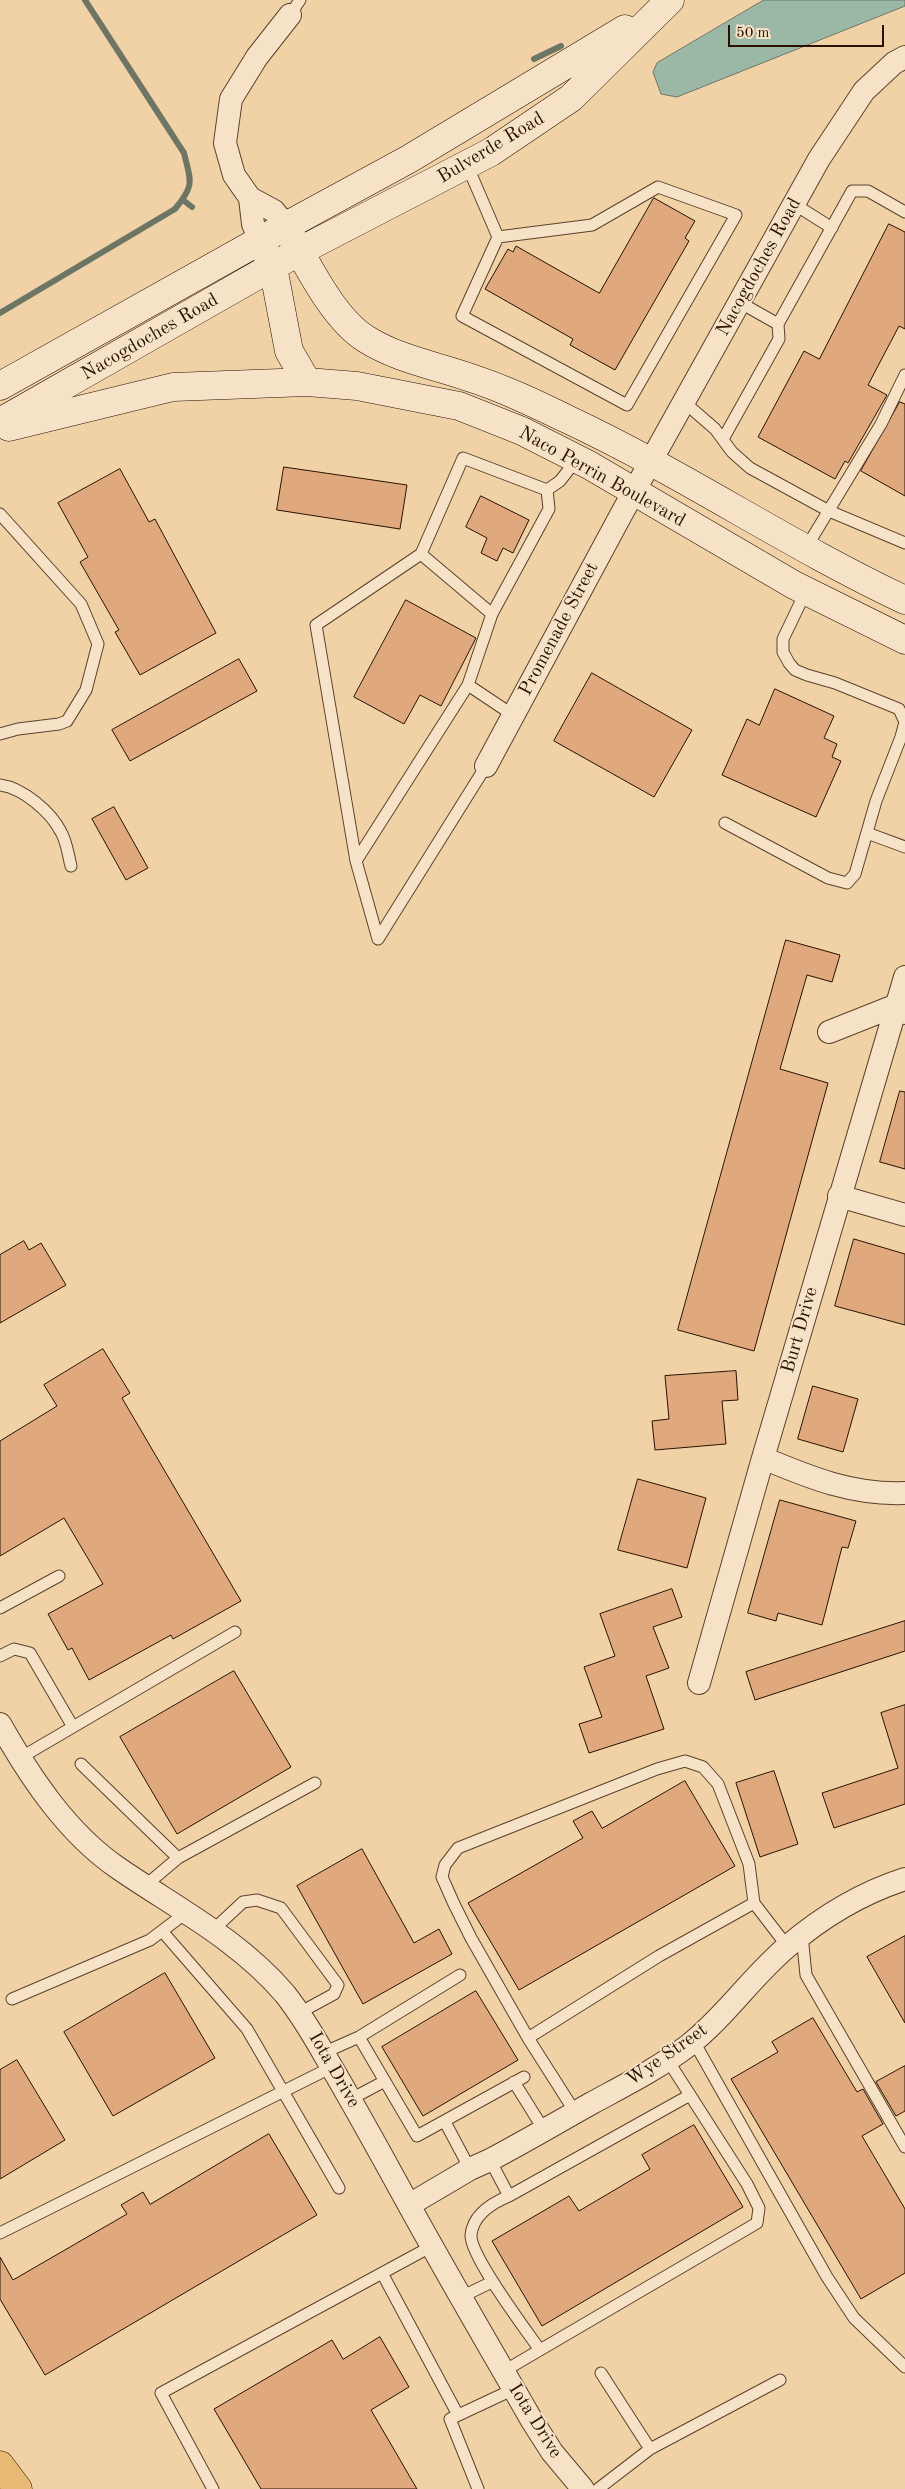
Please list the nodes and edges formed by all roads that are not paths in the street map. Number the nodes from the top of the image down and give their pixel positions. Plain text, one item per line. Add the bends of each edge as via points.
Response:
1 (663, 6) edge
2 (295, 7) edge
3 (905, 57) edge
4 (467, 165) junction
5 (250, 198) junction
6 (794, 204) junction
7 (905, 212) edge
8 (286, 226) junction
9 (832, 228) junction
10 (498, 237) junction
11 (260, 240) junction
12 (300, 252) junction
13 (273, 267) junction
14 (740, 302) junction
15 (778, 324) junction
16 (905, 375) edge
17 (307, 382) junction
18 (0, 386) edge
19 (684, 402) junction
20 (0, 422) edge
21 (0, 430) edge
22 (723, 439) junction
23 (577, 459) junction
24 (651, 462) junction
25 (547, 490) junction
26 (633, 492) junction
27 (829, 511) junction
28 (0, 514) edge
29 (905, 543) edge
30 (805, 550) junction
31 (421, 554) junction
32 (806, 591) junction
33 (905, 600) edge
34 (492, 614) junction
35 (905, 640) edge
36 (468, 685) junction
37 (512, 715) junction
38 (0, 734) edge
39 (486, 766) joint
40 (0, 785) edge
41 (725, 823) dead end
42 (867, 833) junction
43 (905, 846) edge
44 (356, 861) junction
45 (71, 866) dead end
46 (905, 977) edge
47 (901, 1009) edge
48 (829, 1032) dead end
49 (839, 1196) junction
50 (905, 1215) edge
51 (763, 1458) junction
52 (905, 1493) edge
53 (59, 1576) dead end
54 (0, 1608) edge
55 (235, 1632) dead end
56 (0, 1656) edge
57 (699, 1683) dead end
58 (0, 1724) edge
59 (73, 1727) junction
60 (20, 1758) junction
61 (82, 1764) dead end
62 (315, 1783) dead end
63 (178, 1858) junction
64 (905, 1879) edge
65 (146, 1886) junction
66 (754, 1903) junction
67 (187, 1912) junction
68 (213, 1930) junction
69 (162, 1931) junction
70 (794, 1941) junction
71 (460, 1975) dead end
72 (12, 1999) dead end
73 (299, 2014) junction
74 (359, 2037) junction
75 (528, 2038) junction
76 (693, 2040) junction
77 (667, 2059) junction
78 (328, 2060) junction
79 (385, 2081) junction
80 (284, 2092) junction
81 (690, 2095) junction
82 (351, 2099) junction
83 (575, 2112) junction
84 (445, 2122) junction
85 (544, 2130) junction
86 (905, 2147) edge
87 (480, 2165) junction
88 (339, 2188) dead end
89 (509, 2196) junction
90 (409, 2205) junction
91 (0, 2233) edge
92 (432, 2246) junction
93 (382, 2273) junction
94 (492, 2282) junction
95 (461, 2297) junction
96 (540, 2350) junction
97 (905, 2367) edge
98 (601, 2373) dead end
99 (509, 2380) junction
100 (780, 2380) dead end
101 (458, 2415) junction
102 (650, 2449) junction
103 (0, 2465) edge
104 (18, 2489) edge
105 (213, 2489) edge
106 (478, 2489) edge
107 (583, 2489) edge
108 (598, 2489) edge

1 - 4 main road, Bulverde Road via 571,98
1 - 8 main road, Bulverde Road via 410,160
2 - 5 street via 257,57 231,99 225,143 234,175
3 - 6 street, Nacogdoches Road via 864,91
4 - 10 lane
4 - 12 main road, Bulverde Road
5 - 8 street via 274,211
5 - 11 street via 253,224
6 - 9 lane
6 - 14 street, Nacogdoches Road
7 - 9 lane via 868,191 852,191
8 - 11 main road, Nacogdoches Road
8 - 12 main road, Naco Perrin Boulevard
9 - 15 lane
10 - 10 lane via 462,316 627,406 736,215 658,187 592,225
11 - 13 main road
11 - 18 main road, Nacogdoches Road
12 - 13 main road, Nacogdoches Road
12 - 24 main road, Naco Perrin Boulevard via 336,310 365,338 404,359 468,376 515,395
13 - 17 main road via 289,351
13 - 20 main road, Nacogdoches Road
14 - 15 lane
14 - 19 street, Nacogdoches Road
15 - 22 lane via 779,339
16 - 27 lane via 882,424
17 - 21 main road, Naco Perrin Boulevard via 173,387
17 - 23 main road, Naco Perrin Boulevard via 357,386 459,406 522,431
19 - 22 lane
19 - 24 street, Nacogdoches Road
22 - 27 lane via 750,468
23 - 25 lane via 560,481
23 - 26 main road, Naco Perrin Boulevard
24 - 26 street, Nacogdoches Road
24 - 30 main road, Naco Perrin Boulevard
25 - 31 lane via 463,458
25 - 34 lane via 550,509
26 - 32 main road, Naco Perrin Boulevard
26 - 37 street, Promenade Street
27 - 29 lane
27 - 30 lane
28 - 38 lane via 81,604 98,644 86,690 67,721
30 - 33 main road, Naco Perrin Boulevard
31 - 34 lane
31 - 44 lane via 316,625
32 - 35 main road, Naco Perrin Boulevard
32 - 42 lane via 783,639 783,652 789,663 795,670 899,709 905,722
34 - 36 lane
36 - 37 lane
36 - 44 lane
37 - 39 street, Promenade Street
39 - 44 lane via 378,938
40 - 45 lane via 27,797 55,822 65,841
41 - 42 lane via 828,878 847,883 855,874
42 - 43 lane
46 - 47 street, Burt Drive
47 - 48 street
47 - 49 street, Burt Drive
49 - 50 street
49 - 51 street, Burt Drive
51 - 52 street via 821,1482 880,1494
51 - 57 street, Burt Drive
53 - 54 lane
55 - 59 lane
56 - 59 lane via 14,1649 30,1653
58 - 60 street, Iota Drive
59 - 60 lane
60 - 65 street, Iota Drive via 32,1778 84,1839
61 - 63 lane
62 - 63 lane
63 - 65 lane
64 - 70 street, Wye Street via 848,1904
65 - 67 street, Iota Drive
66 - 70 lane
66 - 75 lane via 659,1956
66 - 75 lane via 749,1864 718,1784 703,1767 686,1761 657,1769 458,1848 445,1865 442,1877 471,1938
67 - 68 street, Iota Drive
67 - 69 lane
68 - 73 street, Iota Drive via 240,1949 266,1974
68 - 73 lane via 243,1902 257,1900 281,1908 338,1985 334,1994
69 - 72 lane via 150,1940
69 - 80 lane via 247,2029
70 - 76 street, Wye Street via 718,2019
70 - 86 lane via 806,1975
71 - 74 lane
73 - 78 street, Iota Drive
74 - 78 lane
74 - 79 lane
75 - 83 lane
76 - 77 street, Wye Street
76 - 97 lane via 827,2277 854,2318
77 - 81 lane
77 - 83 street, Wye Street
78 - 80 lane
78 - 82 street, Iota Drive
79 - 82 lane
79 - 84 lane via 417,2136
80 - 88 lane
80 - 91 lane
81 - 89 lane
81 - 96 lane via 760,2208 757,2223
82 - 90 street, Iota Drive
83 - 85 street, Wye Street
84 - 85 lane via 519,2080
84 - 87 lane
85 - 87 street, Wye Street
87 - 89 lane
87 - 90 street, Wye Street
89 - 94 lane via 490,2204 473,2226 471,2237
90 - 92 street, Iota Drive
92 - 93 lane
92 - 95 street, Iota Drive
93 - 101 lane
93 - 105 lane via 161,2394
94 - 95 lane
94 - 96 lane
95 - 99 street, Iota Drive
96 - 99 lane
98 - 102 lane
99 - 101 lane via 489,2400
99 - 107 street, Iota Drive via 552,2452
100 - 102 lane
101 - 106 lane via 450,2418
102 - 108 lane
103 - 104 highway

